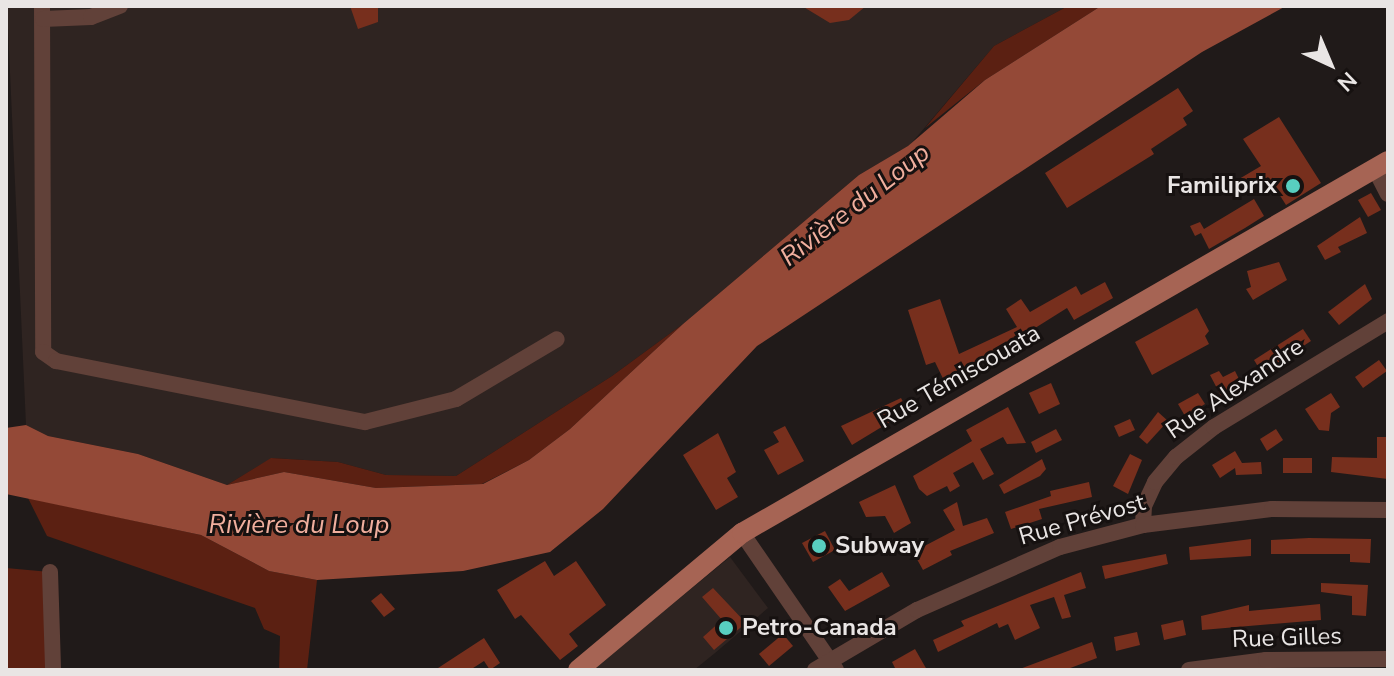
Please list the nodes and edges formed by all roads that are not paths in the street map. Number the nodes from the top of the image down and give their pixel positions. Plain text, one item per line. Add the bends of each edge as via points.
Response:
1 (120, 6) edge
2 (42, 13) edge
3 (1381, 165) edge
4 (1388, 194) edge
5 (1388, 321) edge
6 (557, 339) dead end
7 (1388, 510) edge
8 (1143, 525) junction
9 (742, 533) junction
10 (50, 572) dead end
11 (1388, 659) edge
12 (826, 667) edge
13 (53, 670) edge
14 (578, 670) edge
15 (1189, 670) edge

1 - 2 street via 91,17
2 - 6 street via 43,352 56,361 365,422 456,399
3 - 4 street
3 - 9 main road, Rue Témiscouata
5 - 8 street, Rue Alexandre via 1214,427 1176,457 1155,482 1144,506
7 - 8 street, Rue Prévost via 1272,509
8 - 12 street, Rue Prévost via 995,571
9 - 12 street
9 - 14 main road, Rue Témiscouata
10 - 13 street
11 - 15 street, Rue Gilles via 1266,660

